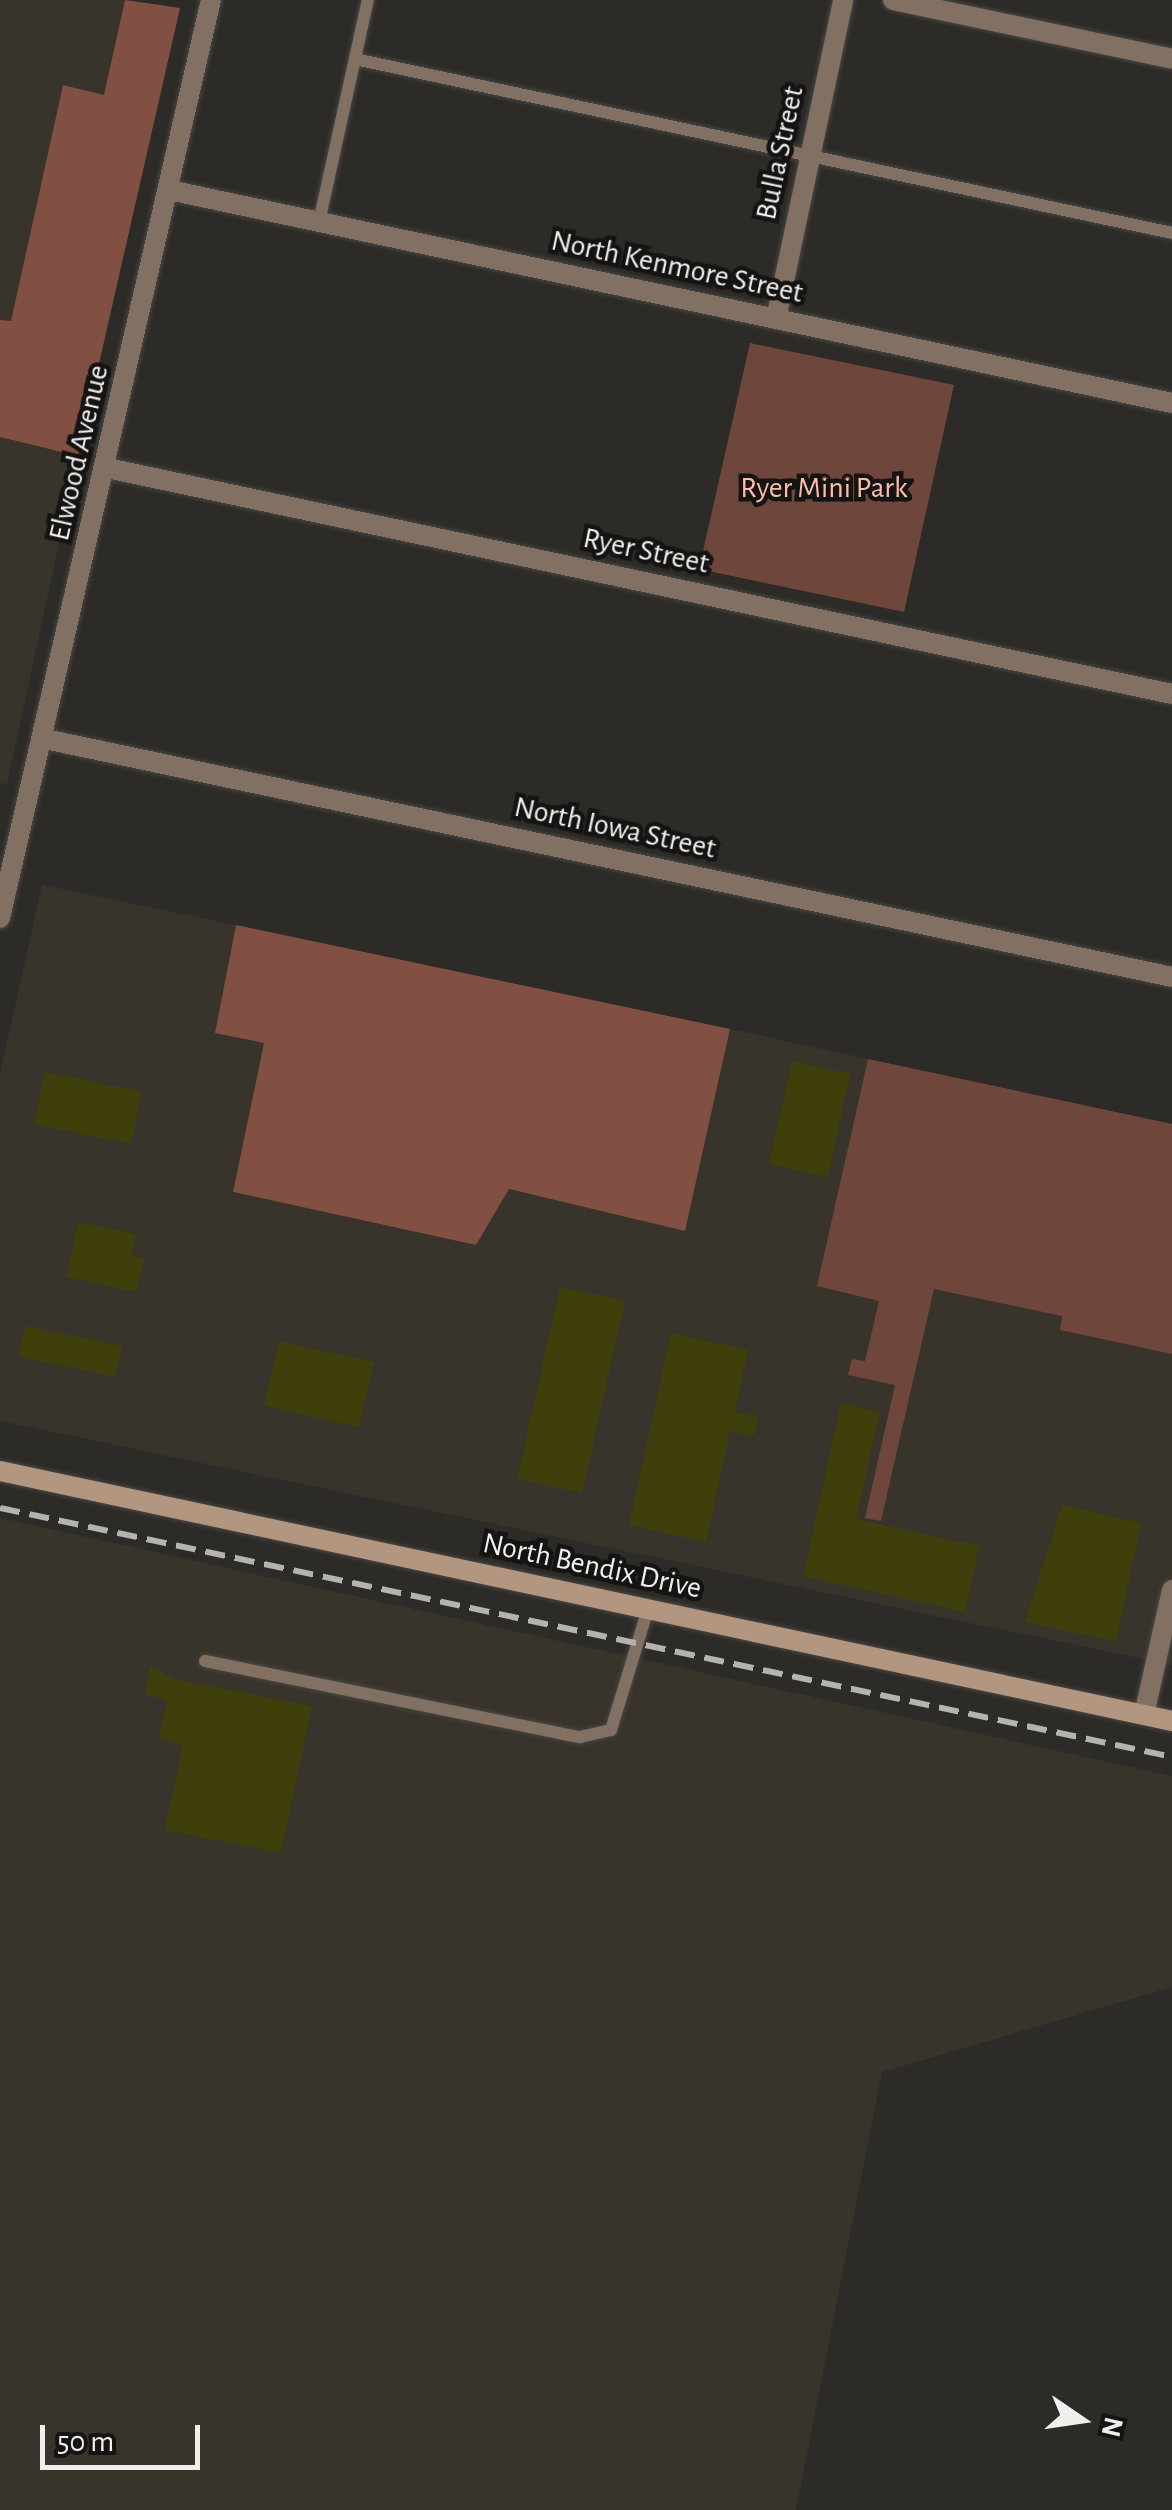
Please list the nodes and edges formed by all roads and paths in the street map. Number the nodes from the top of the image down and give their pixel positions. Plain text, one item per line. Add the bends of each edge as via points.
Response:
1 (211, 0) edge
2 (368, 0) edge
3 (844, 0) edge
4 (894, 0) edge
5 (355, 59) junction
6 (1172, 59) edge
7 (810, 156) junction
8 (169, 190) junction
9 (319, 222) junction
10 (1172, 232) edge
11 (776, 318) junction
12 (1172, 403) edge
13 (107, 468) junction
14 (1172, 694) edge
15 (45, 739) junction
16 (0, 820) edge
17 (22, 825) junction
18 (0, 918) edge
19 (1172, 977) edge
20 (0, 1471) edge
21 (1172, 1590) edge
22 (648, 1608) junction
23 (205, 1661) dead end
24 (1144, 1715) junction
25 (1172, 1721) edge

1 - 8 street, Elwood Avenue
2 - 5 lane
3 - 7 street, Bulla Street
4 - 6 street
5 - 7 lane
5 - 9 lane
7 - 10 lane
7 - 11 street, Bulla Street
8 - 9 street, North Kenmore Street
8 - 13 street, Elwood Avenue
9 - 11 street, North Kenmore Street
11 - 12 street, North Kenmore Street
13 - 14 street, Ryer Street
13 - 15 street, Elwood Avenue
15 - 17 street, Elwood Avenue
15 - 19 street, North Iowa Street
16 - 17 street
17 - 18 street, Elwood Avenue
20 - 22 street, North Bendix Drive
21 - 24 street
22 - 23 lane via 611,1730 580,1737
22 - 24 street, North Bendix Drive
24 - 25 street, North Bendix Drive

